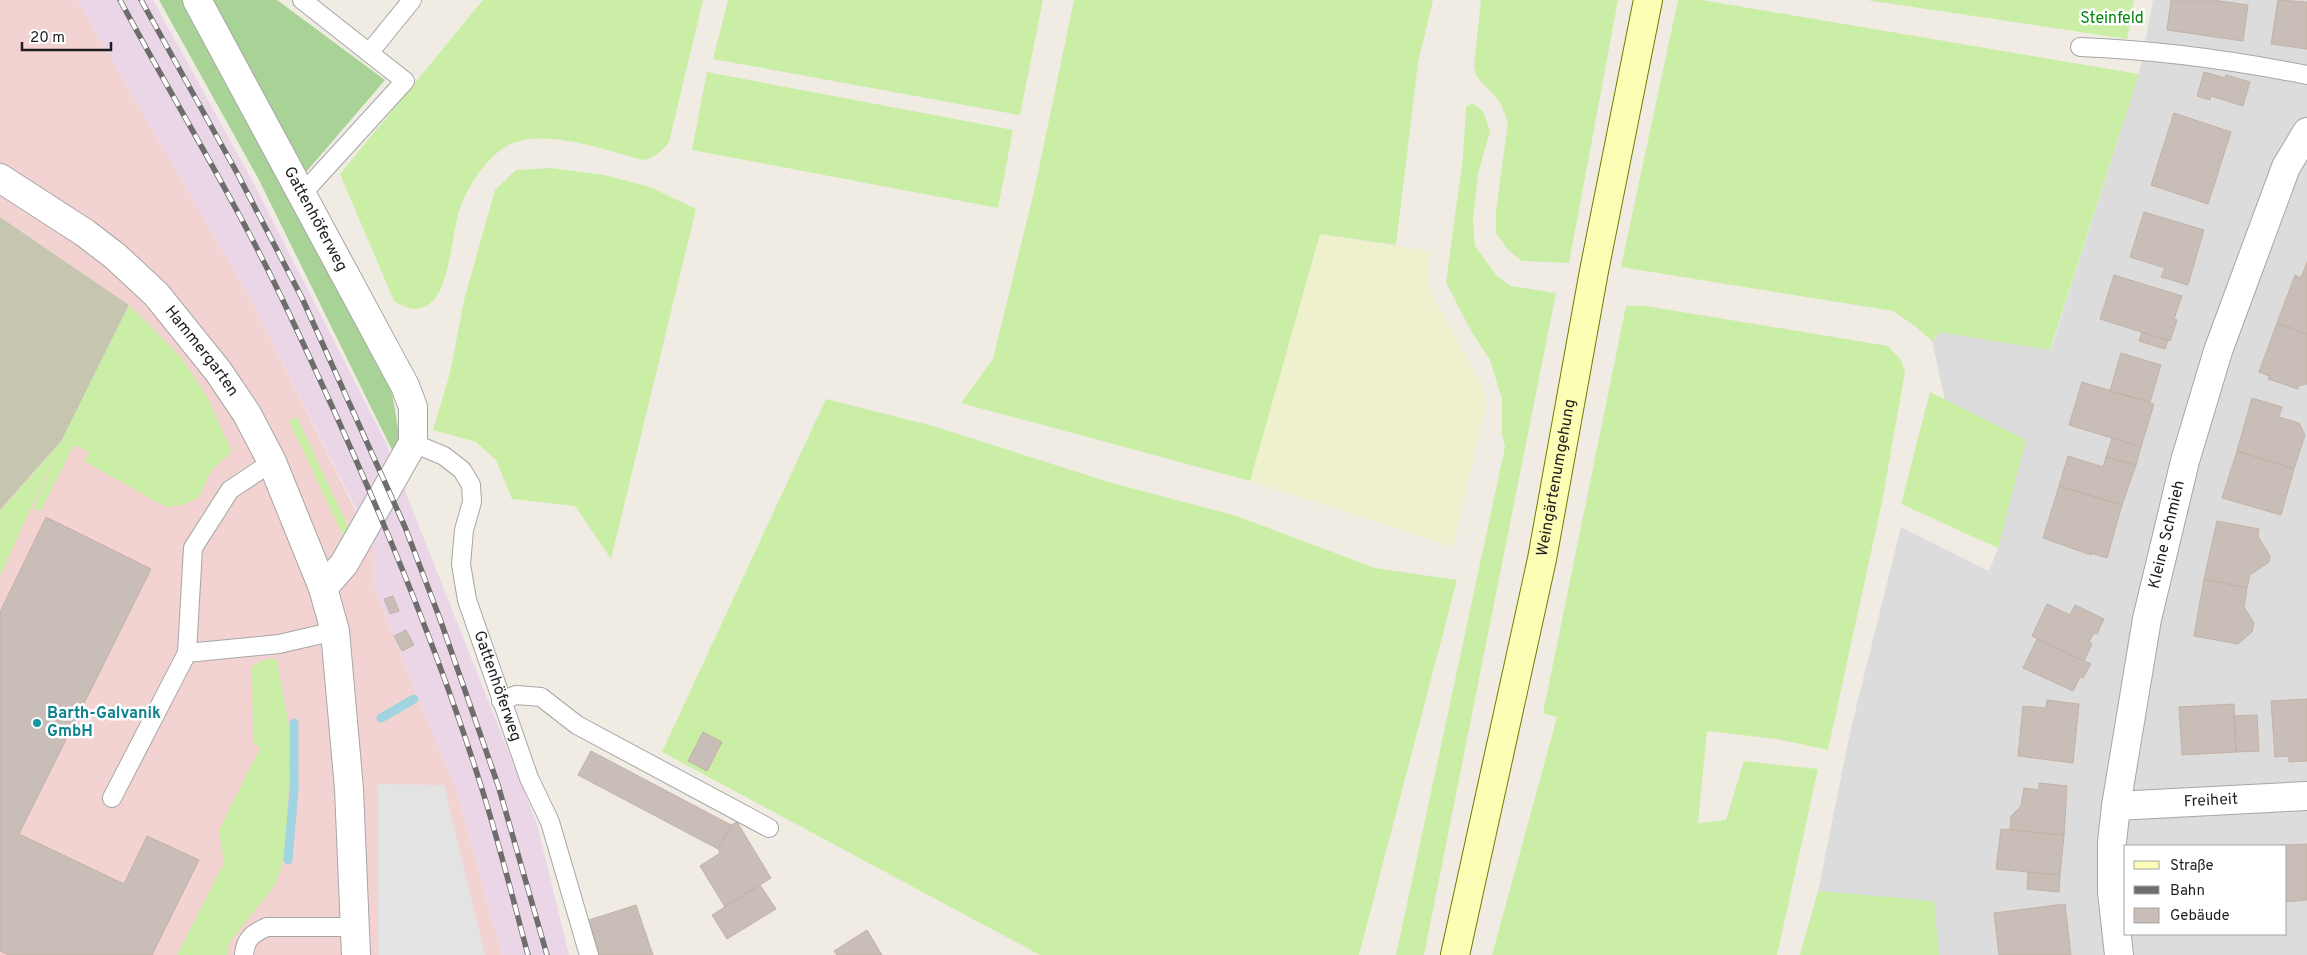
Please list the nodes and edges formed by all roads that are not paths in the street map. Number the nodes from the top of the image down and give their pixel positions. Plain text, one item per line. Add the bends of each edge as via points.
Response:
1 (197, 0) edge
2 (302, 0) edge
3 (412, 0) edge
4 (1648, 0) edge
5 (2080, 47) dead end
6 (369, 53) junction
7 (2307, 75) edge
8 (2307, 132) edge
9 (0, 178) edge
10 (302, 194) junction
11 (412, 443) junction
12 (272, 462) junction
13 (323, 588) junction
14 (335, 631) junction
15 (187, 653) junction
16 (501, 701) junction
17 (2307, 796) edge
18 (112, 798) dead end
19 (2116, 806) junction
20 (769, 828) dead end
21 (356, 927) junction
22 (244, 955) edge
23 (356, 955) edge
24 (589, 955) edge
25 (1455, 955) edge
26 (2119, 955) edge

1 - 10 street, Gattenhöferweg
2 - 6 lane
3 - 6 lane
4 - 25 main road, Weingärtenumgehung via 1542,559
5 - 7 lane via 2237,62
6 - 10 lane via 405,81
8 - 19 street, Kleine Schmieh via 2286,167 2258,241 2218,351 2185,461 2147,619
9 - 12 street, Hammergarten via 85,233 156,294 218,371 247,414
10 - 11 street, Gattenhöferweg via 405,386 413,407
11 - 13 street, Gattenhöferweg via 344,564
11 - 16 lane, Gattenhöferweg via 444,456 462,470 471,485 472,502 464,530 461,564 467,600
12 - 13 street, Hammergarten
12 - 15 lane via 230,490 193,548
13 - 14 street
14 - 15 lane via 279,644
14 - 21 street via 349,789
15 - 18 lane
16 - 20 lane via 516,695 541,697 577,725
16 - 24 lane, Gattenhöferweg via 529,778 550,822
17 - 19 street, Freiheit
19 - 26 street, Kleine Schmieh via 2112,892
21 - 22 lane via 267,927 254,932 249,938
21 - 23 street

